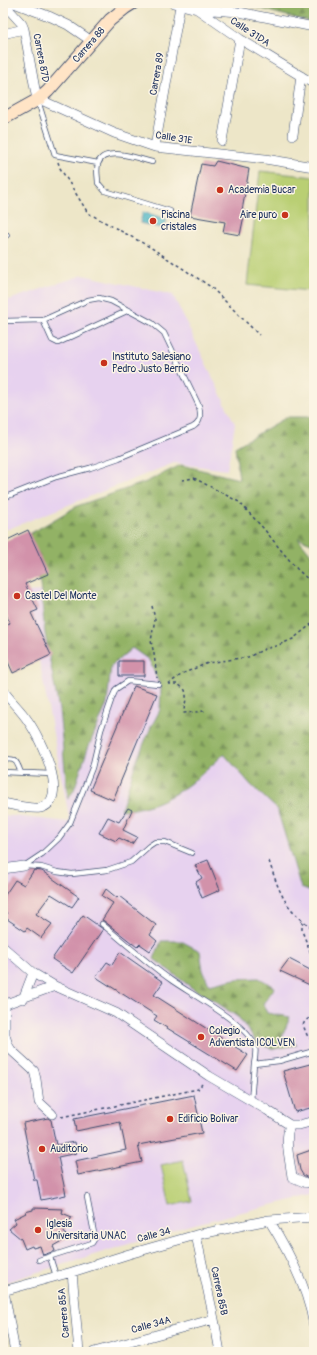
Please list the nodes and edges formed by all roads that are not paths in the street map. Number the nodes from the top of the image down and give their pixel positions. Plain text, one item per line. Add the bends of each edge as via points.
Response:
1 (3, 3) edge
2 (14, 3) edge
3 (133, 3) edge
4 (177, 4) edge
5 (197, 9) junction
6 (314, 27) edge
7 (24, 30) junction
8 (3, 34) edge
9 (240, 39) junction
10 (93, 42) junction
11 (301, 76) junction
12 (314, 84) edge
13 (38, 99) junction
14 (3, 118) edge
15 (293, 136) dead end
16 (222, 141) dead end
17 (155, 147) junction
18 (152, 162) dead end
19 (98, 163) junction
20 (314, 167) edge
21 (170, 211) dead end
22 (129, 310) junction
23 (43, 320) junction
24 (3, 321) edge
25 (3, 498) edge
26 (158, 684) road end
27 (3, 690) edge
28 (3, 760) edge
29 (3, 772) edge
30 (21, 773) junction
31 (52, 774) junction
32 (3, 803) edge
33 (192, 853) dead end
34 (24, 866) junction
35 (3, 869) edge
36 (102, 924) dead end
37 (3, 947) edge
38 (33, 973) junction
39 (55, 986) junction
40 (23, 999) junction
41 (4, 1005) edge
42 (314, 1051) edge
43 (254, 1064) junction
44 (251, 1101) junction
45 (52, 1114) road end
46 (314, 1121) edge
47 (290, 1125) junction
48 (308, 1183) dead end
49 (87, 1197) dead end
50 (314, 1217) edge
51 (269, 1220) junction
52 (196, 1235) junction
53 (50, 1257) junction
54 (40, 1260) dead end
55 (72, 1272) junction
56 (56, 1276) junction
57 (4, 1291) edge
58 (214, 1319) junction
59 (314, 1326) edge
60 (15, 1352) edge
61 (78, 1352) edge
62 (94, 1352) edge
63 (220, 1352) edge

1 - 7 street, Carrera 87D via 22,24
2 - 10 street via 68,25
3 - 10 street, Carrera 88 via 110,20
4 - 5 street, Calle 31DA
4 - 17 street, Carrera 89
5 - 6 street via 239,12
5 - 9 street, Calle 31DA
7 - 8 street
7 - 13 street, Carrera 87D
9 - 11 street, Calle 31DA
9 - 16 street
10 - 13 street, Carrera 88
11 - 12 street, Calle 31DA
11 - 15 street
13 - 14 street, Carrera 88
13 - 17 street, Calle 31E via 114,133
13 - 19 lane via 55,155
17 - 20 street, Calle 31E
18 - 19 lane via 112,154 103,156
19 - 21 lane via 98,183 105,191
22 - 23 lane via 99,298 88,300
22 - 23 lane via 58,343 52,340
22 - 25 lane via 164,333 199,406 200,420 192,427 119,458 56,477
23 - 24 lane
26 - 34 lane via 128,681 116,690 101,730 92,768 70,823 42,854
27 - 31 street via 35,732
28 - 30 lane via 14,759
29 - 30 lane
30 - 31 lane
31 - 32 street via 54,788 47,804 40,808
33 - 34 lane via 165,842 155,842 131,862 107,870 72,874
34 - 35 street
36 - 43 lane via 170,980 213,1007 246,1033 255,1047
37 - 38 street
38 - 39 street
38 - 40 street
39 - 40 street
39 - 44 street via 116,1013
40 - 41 street
41 - 45 street via 8,1045 34,1071 39,1102
42 - 43 lane via 279,1061
43 - 44 lane
44 - 47 street
46 - 47 street
47 - 48 street via 287,1132 292,1177
49 - 53 lane via 94,1241
50 - 51 street, Calle 34
51 - 52 street, Calle 34
51 - 59 street via 285,1245 298,1274
52 - 55 street, Calle 34
52 - 58 street, Carrera 85B
53 - 54 lane
53 - 56 lane
55 - 56 street, Calle 34
55 - 61 street, Carrera 85A
56 - 57 street, Calle 34
57 - 60 street
58 - 62 street, Calle 34A
58 - 63 street, Carrera 85B

